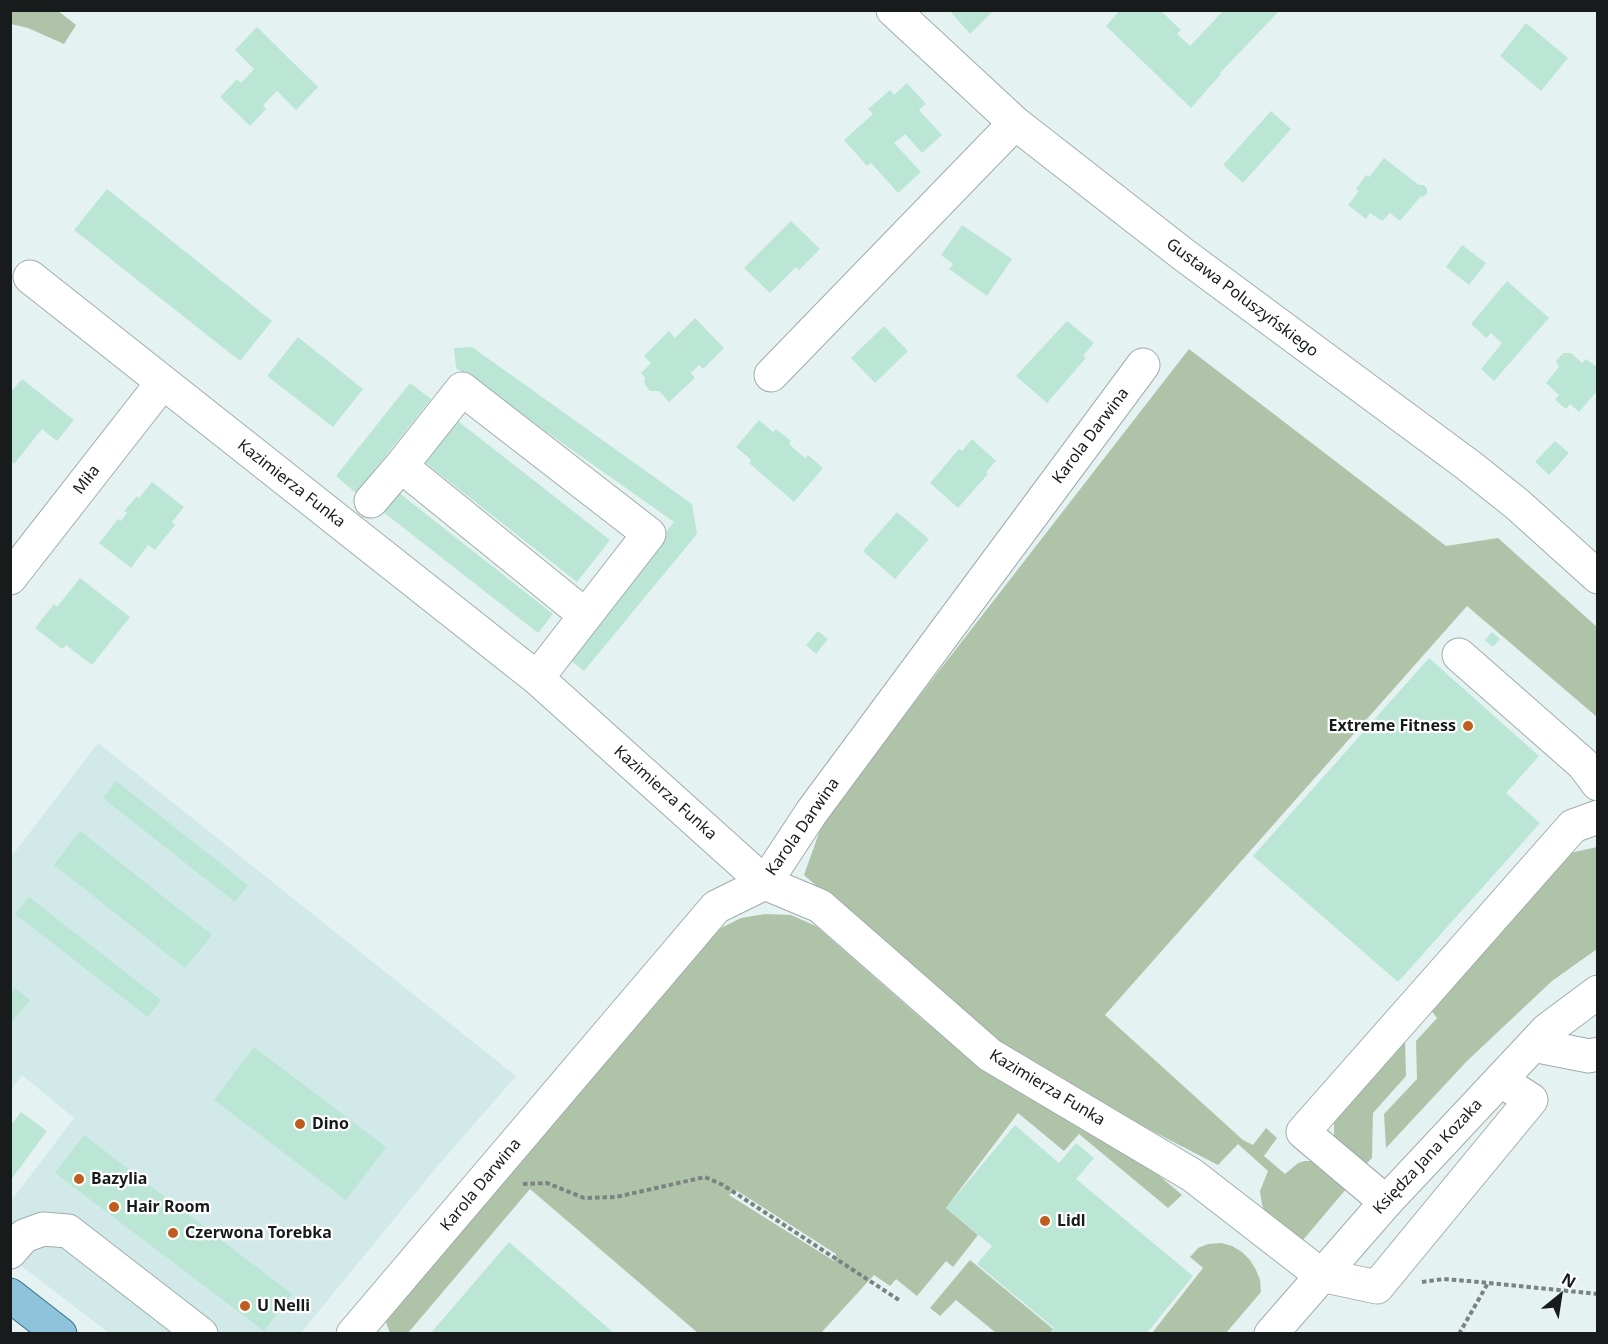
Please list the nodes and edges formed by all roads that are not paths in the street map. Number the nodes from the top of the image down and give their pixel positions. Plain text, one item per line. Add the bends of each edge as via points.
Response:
1 (893, 10) edge
2 (1015, 123) junction
3 (30, 277) dead end
4 (1143, 365) dead end
5 (771, 375) dead end
6 (163, 382) junction
7 (401, 466) junction
8 (371, 501) dead end
9 (10, 578) edge
10 (1598, 578) edge
11 (585, 615) junction
12 (1460, 655) dead end
13 (537, 678) junction
14 (1598, 784) edge
15 (1598, 817) edge
16 (765, 883) junction
17 (1598, 992) edge
18 (1533, 1045) junction
19 (1598, 1054) edge
20 (1500, 1080) junction
21 (1386, 1202) junction
22 (10, 1252) edge
23 (1321, 1275) junction
24 (10, 1295) edge
25 (60, 1334) edge
26 (201, 1334) edge
27 (353, 1334) edge
28 (1271, 1334) edge

1 - 2 street, Gustawa Poluszyńskiego
2 - 5 street
2 - 10 street, Gustawa Poluszyńskiego via 1184,255 1468,465
3 - 6 street, Kazimierza Funka
4 - 16 street, Karola Darwina via 811,813
6 - 9 street, Miła
6 - 13 street, Kazimierza Funka
7 - 8 street
7 - 11 street
7 - 11 street via 462,389 649,534
11 - 13 street
12 - 14 street via 1583,764
13 - 16 street, Kazimierza Funka
15 - 21 street via 1573,826 1303,1132
16 - 23 street, Kazimierza Funka via 820,906 990,1055 1192,1175
16 - 27 street, Karola Darwina via 716,907
17 - 18 street, Księdza Jana Kozaka
18 - 19 street via 1590,1056
18 - 20 street, Księdza Jana Kozaka
20 - 21 street, Księdza Jana Kozaka
20 - 23 street via 1531,1100 1377,1287
21 - 23 street, Księdza Jana Kozaka
22 - 26 street via 24,1236 43,1228 68,1231
23 - 28 street, Księdza Jana Kozaka
24 - 25 main road

